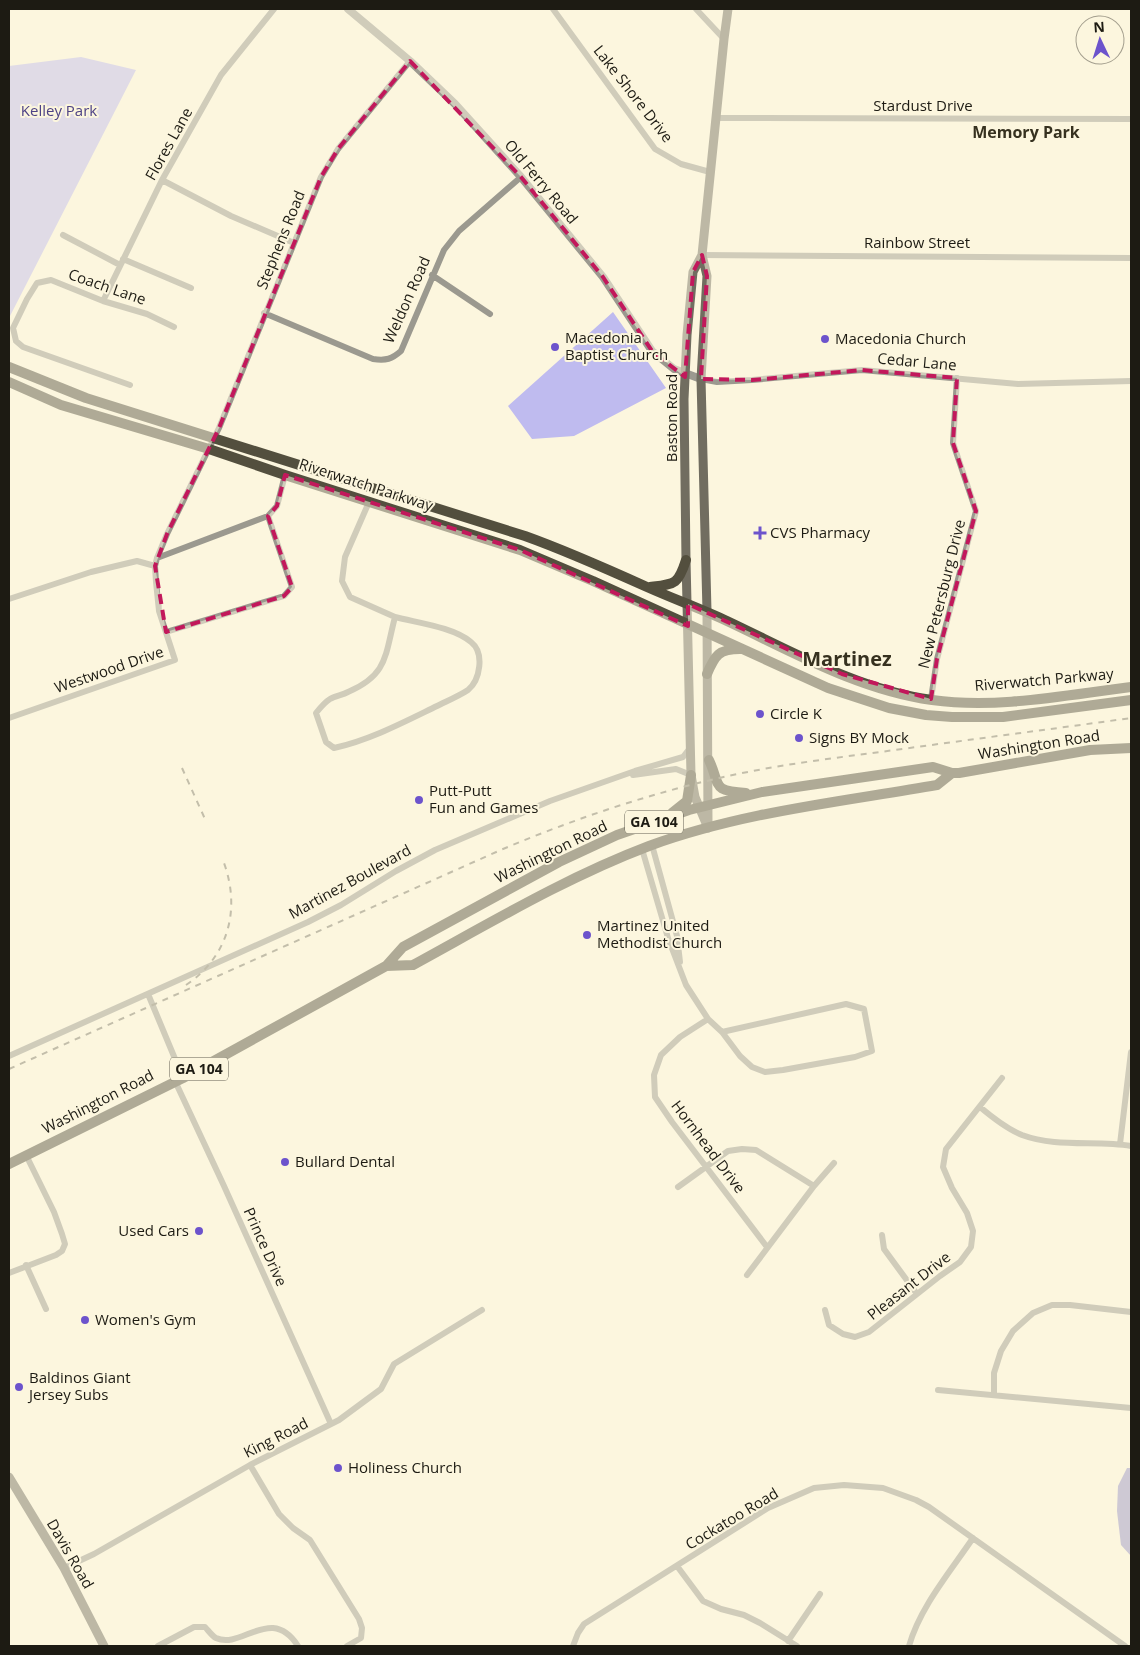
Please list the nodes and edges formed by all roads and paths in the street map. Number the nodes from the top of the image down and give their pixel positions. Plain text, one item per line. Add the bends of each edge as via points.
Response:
1 (274, 9) edge
2 (553, 9) edge
3 (696, 9) edge
4 (728, 9) edge
5 (351, 10) edge
6 (724, 40) junction
7 (410, 61) junction
8 (716, 118) junction
9 (1131, 119) edge
10 (710, 172) junction
11 (521, 177) junction
12 (162, 180) junction
13 (64, 235) dead end
14 (294, 243) junction
15 (702, 255) junction
16 (1131, 258) edge
17 (121, 262) junction
18 (432, 275) junction
19 (191, 288) dead end
20 (103, 301) junction
21 (264, 313) junction
22 (490, 314) dead end
23 (174, 327) dead end
24 (9, 367) edge
25 (686, 374) junction
26 (957, 378) junction
27 (701, 380) junction
28 (1131, 381) edge
29 (9, 382) edge
30 (130, 385) dead end
31 (214, 437) junction
32 (209, 449) junction
33 (285, 475) junction
34 (369, 502) junction
35 (268, 516) junction
36 (157, 558) junction
37 (686, 560) junction
38 (155, 566) junction
39 (649, 588) junction
40 (9, 599) edge
41 (688, 604) junction
42 (707, 611) junction
43 (395, 617) junction
44 (688, 626) junction
45 (166, 632) junction
46 (707, 634) junction
47 (744, 650) junction
48 (707, 674) junction
49 (848, 677) junction
50 (1131, 687) edge
51 (841, 693) junction
52 (931, 700) junction
53 (1131, 700) edge
54 (9, 718) edge
55 (691, 747) junction
56 (1131, 748) edge
57 (709, 760) junction
58 (952, 773) junction
59 (692, 774) junction
60 (625, 776) junction
61 (756, 793) junction
62 (704, 806) junction
63 (666, 818) junction
64 (708, 828) junction
65 (647, 847) junction
66 (386, 966) junction
67 (682, 971) junction
68 (148, 994) junction
69 (708, 1018) junction
70 (722, 1032) junction
71 (1131, 1052) edge
72 (9, 1056) edge
73 (1002, 1078) dead end
74 (179, 1079) junction
75 (980, 1107) junction
76 (1120, 1144) junction
77 (1131, 1146) edge
78 (26, 1155) junction
79 (834, 1163) dead end
80 (9, 1164) edge
81 (706, 1167) junction
82 (814, 1186) junction
83 (678, 1187) dead end
84 (882, 1234) dead end
85 (768, 1246) junction
86 (26, 1265) junction
87 (9, 1273) edge
88 (747, 1274) dead end
89 (917, 1294) junction
90 (46, 1309) dead end
91 (482, 1310) dead end
92 (825, 1310) dead end
93 (1131, 1312) edge
94 (938, 1390) dead end
95 (994, 1395) junction
96 (1131, 1408) edge
97 (331, 1424) junction
98 (250, 1465) junction
99 (9, 1477) edge
100 (973, 1538) junction
101 (677, 1566) junction
102 (64, 1568) junction
103 (820, 1594) dead end
104 (788, 1641) junction
105 (104, 1646) edge
106 (158, 1646) edge
107 (298, 1646) edge
108 (347, 1646) edge
109 (573, 1646) edge
110 (797, 1646) edge
111 (909, 1646) edge
112 (1125, 1646) edge

1 - 12 street, Flores Lane via 221,75
2 - 10 street, Lake Shore Drive via 655,149 681,164
3 - 6 street
4 - 6 main road, Baston Road
5 - 7 street, Old Ferry Road
6 - 8 main road, Baston Road
7 - 11 street, Old Ferry Road via 455,104
7 - 14 street, Stephens Road via 329,163
8 - 9 street, Stardust Drive
8 - 10 main road, Baston Road
10 - 15 main road, Baston Road
11 - 18 street, Weldon Road via 451,240
11 - 25 street, Old Ferry Road via 603,277 652,352
12 - 14 street via 231,216
12 - 17 street, Flores Lane
13 - 17 street
14 - 21 street, Stephens Road
15 - 16 street, Rainbow Street
15 - 25 main road, Baston Road via 693,272
15 - 27 main road via 707,276
17 - 19 street
17 - 20 street, Flores Lane
18 - 21 street, Weldon Road via 400,351 384,361
18 - 22 street
20 - 23 street, Coach Lane via 147,314
20 - 30 street, Coach Lane via 51,280 37,283 13,328 16,341 23,348
21 - 31 street, Stephens Road
24 - 31 main road, Riverwatch Parkway via 86,398
25 - 27 street, Old Ferry Road
25 - 37 main road, Baston Road
26 - 27 street, Cedar Lane via 862,370 752,380
26 - 28 street, Cedar Lane via 1038,384
26 - 52 street, New Petersburg Drive via 953,443 976,511 937,659
27 - 42 main road
29 - 32 main road, Riverwatch Parkway via 61,405
31 - 32 street, Stephens Road
31 - 39 main road, Riverwatch Parkway via 525,536
32 - 33 main road, Riverwatch Parkway
32 - 36 street, Westwood Drive
33 - 34 main road, Riverwatch Parkway
33 - 35 street via 277,506
34 - 43 street via 345,557 342,581 350,597
34 - 44 main road, Riverwatch Parkway via 520,550
35 - 36 street
35 - 45 street via 292,587 284,596
36 - 38 street, Westwood Drive
37 - 39 main road via 678,579 671,585
37 - 41 main road, Baston Road
38 - 40 street via 138,561 91,572
38 - 45 street, Westwood Drive via 156,591
39 - 41 main road, Riverwatch Parkway
41 - 42 main road, Riverwatch Parkway
41 - 44 main road, Baston Road
42 - 46 main road
42 - 49 main road, Riverwatch Parkway
43 - 43 street via 378,672 366,683 328,699 316,712 326,742 334,748 411,719 458,695 469,688 479,672 480,657 474,644 462,635
44 - 46 main road, Riverwatch Parkway
44 - 55 main road, Baston Road
45 - 54 street, Westwood Drive via 175,660
46 - 47 main road, Riverwatch Parkway
46 - 48 main road
47 - 48 main road via 722,651 713,660
47 - 51 main road, Riverwatch Parkway
48 - 57 main road
49 - 51 main road
49 - 52 main road, Riverwatch Parkway via 871,686
50 - 52 main road, Riverwatch Parkway via 1004,702
51 - 53 main road, Riverwatch Parkway via 901,711 960,718 1003,717
55 - 59 main road, Baston Road
55 - 60 street, Martinez Boulevard via 683,757
56 - 58 main road, Washington Road / GA 104 via 1090,750
57 - 61 main road via 717,784 723,790
57 - 62 main road
58 - 61 main road, Washington Road / GA 104 via 933,767
58 - 64 main road, Washington Road / GA 104 via 937,785 774,812
59 - 60 street, Martinez Boulevard via 676,769
59 - 62 main road, Baston Road via 695,797
59 - 63 main road via 687,801
60 - 68 street, Martinez Boulevard via 550,801 435,850 325,914
61 - 62 main road, Washington Road / GA 104
62 - 63 main road, Washington Road / GA 104
62 - 64 main road, Baston Road
63 - 66 main road, Washington Road / GA 104 via 617,835 559,862 403,947
64 - 65 main road, Washington Road / GA 104
65 - 66 main road, Washington Road / GA 104 via 570,880 413,965
65 - 67 street via 668,938
65 - 67 street via 677,936
66 - 74 main road, Washington Road / GA 104
67 - 69 street via 686,985
68 - 72 street, Martinez Boulevard
68 - 74 street, Prince Drive
69 - 70 street
69 - 81 street, Hornhead Drive via 661,1055 654,1074 655,1097
70 - 70 street via 846,1004 864,1009 872,1051 855,1057 765,1072 752,1067 740,1056
71 - 76 street
73 - 75 street, Pleasant Drive
74 - 78 main road, Washington Road / GA 104
74 - 97 street, Prince Drive
75 - 76 street via 999,1123 1022,1135 1064,1142
75 - 89 street, Pleasant Drive via 946,1149 943,1167 973,1230 971,1247 960,1262
76 - 77 street
78 - 80 main road, Washington Road / GA 104
78 - 86 street via 54,1212 65,1244 56,1255
79 - 82 street
81 - 82 street via 728,1151 756,1150
81 - 83 street
81 - 85 street, Hornhead Drive
82 - 85 street
84 - 89 street via 884,1249
85 - 88 street
86 - 87 street
86 - 90 street
89 - 92 street, Pleasant Drive via 869,1332 855,1337 829,1325
91 - 97 street, King Road via 394,1364 381,1389
93 - 95 street via 1052,1305 1033,1313 1013,1330 1001,1351 994,1373
94 - 95 street
95 - 96 street
97 - 98 street, King Road
98 - 102 street, King Road
98 - 108 street via 279,1514 310,1540 359,1619 361,1638
99 - 102 main road, Davis Road
100 - 101 street, Cockatoo Road via 916,1500 882,1488 844,1485 814,1488 768,1508
100 - 111 street via 930,1602
100 - 112 street, Cockatoo Road
101 - 104 street via 703,1601 744,1616
101 - 109 street, Cockatoo Road via 584,1624
102 - 105 main road, Davis Road
103 - 104 street
104 - 110 street
106 - 107 street via 194,1628 205,1627 215,1638 228,1640 257,1630 278,1628 293,1638

